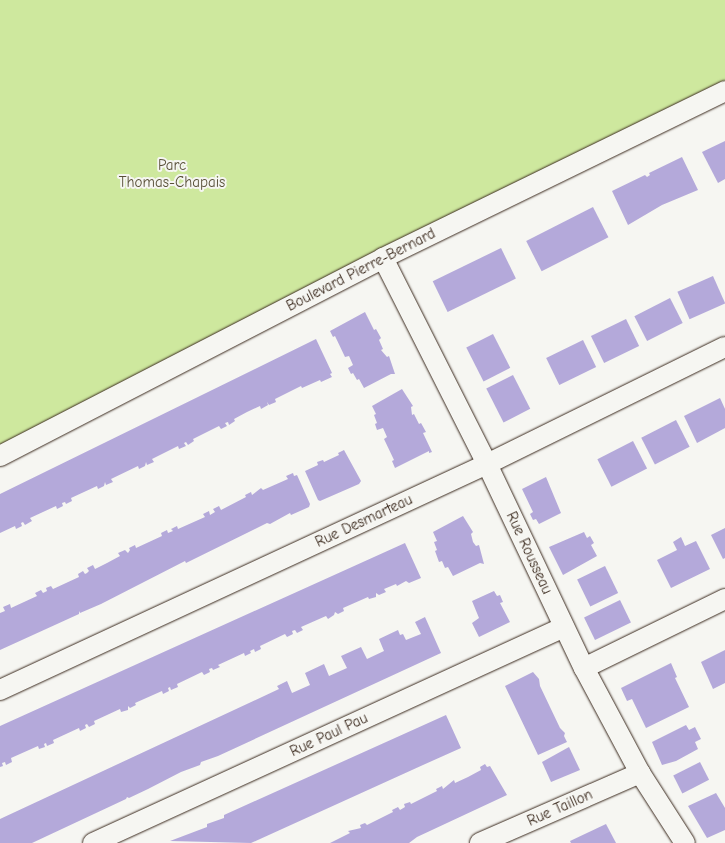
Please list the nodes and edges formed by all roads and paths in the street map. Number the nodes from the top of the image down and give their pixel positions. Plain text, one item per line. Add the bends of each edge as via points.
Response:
1 (725, 91) edge
2 (383, 258) junction
3 (725, 347) edge
4 (0, 456) edge
5 (487, 464) junction
6 (725, 599) edge
7 (564, 627) junction
8 (584, 668) junction
9 (0, 690) edge
10 (640, 773) junction
11 (94, 843) edge
12 (480, 843) edge
13 (685, 843) edge

1 - 2 street, Boulevard Pierre-Bernard
2 - 4 street, Boulevard Pierre-Bernard
2 - 5 street, Rue Rousseau
3 - 5 street, Rue Desmarteau
5 - 7 street, Rue Rousseau
5 - 9 street, Rue Desmarteau
6 - 8 street
7 - 8 street, Rue Rousseau
7 - 11 street, Rue Paul Pau
8 - 10 street, Rue Rousseau
10 - 12 street, Rue Taillon
10 - 13 street, Rue Rousseau

